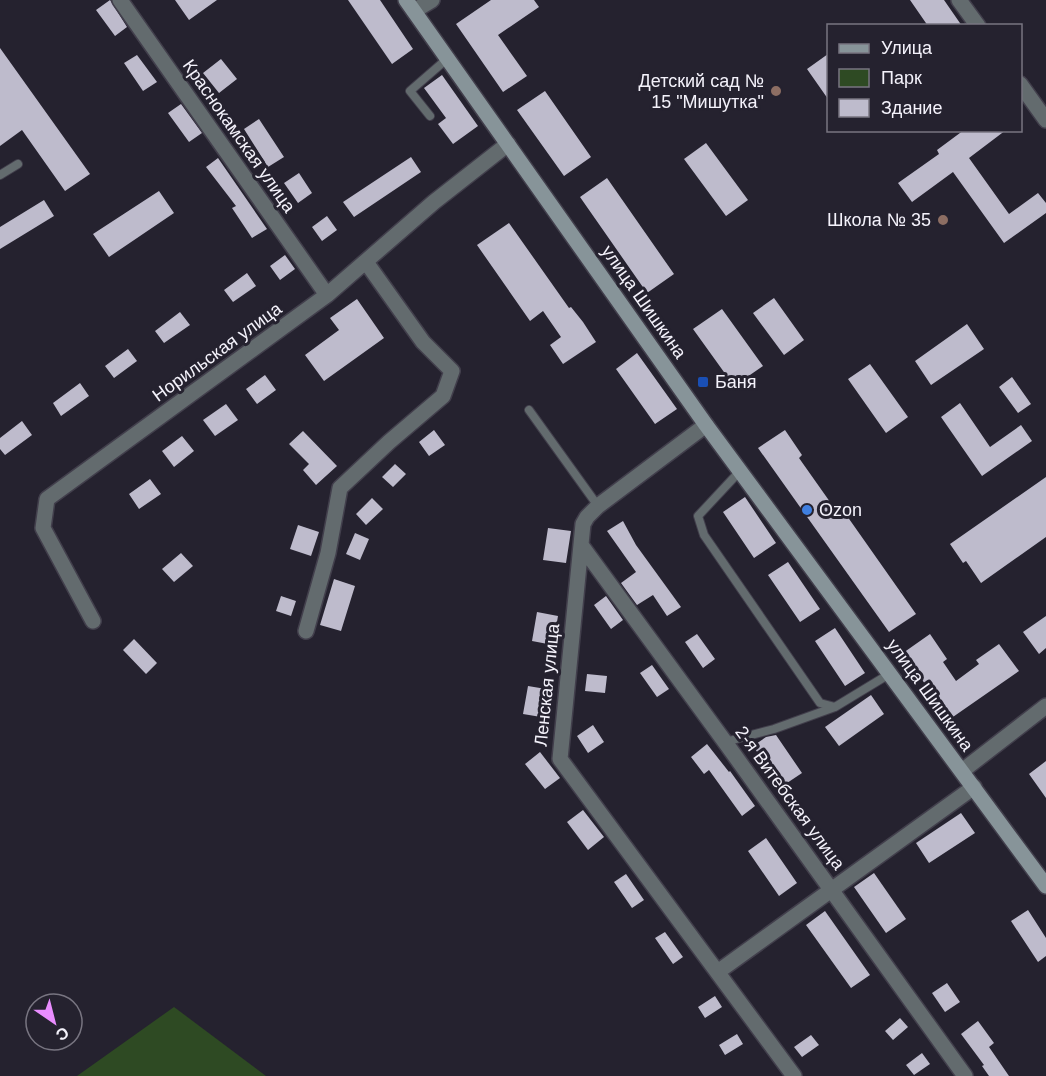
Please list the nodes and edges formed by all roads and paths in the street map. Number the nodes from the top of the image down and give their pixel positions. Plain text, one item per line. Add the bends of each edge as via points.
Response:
1 (120, 0) edge
2 (432, 0) edge
3 (959, 0) edge
4 (410, 6) edge
5 (977, 24) edge
6 (448, 58) junction
7 (1022, 87) edge
8 (430, 116) dead end
9 (1046, 120) edge
10 (508, 144) junction
11 (18, 164) dead end
12 (0, 175) edge
13 (366, 262) junction
14 (327, 295) junction
15 (529, 410) dead end
16 (706, 425) junction
17 (740, 471) junction
18 (598, 506) junction
19 (581, 545) junction
20 (93, 621) dead end
21 (306, 631) dead end
22 (891, 673) junction
23 (1046, 706) edge
24 (835, 707) junction
25 (725, 742) junction
26 (962, 771) junction
27 (974, 787) junction
28 (1046, 885) edge
29 (832, 890) junction
30 (719, 972) junction
31 (794, 1076) edge
32 (965, 1076) edge

1 - 14 street, Краснокамская улица
2 - 4 street
3 - 5 street
4 - 6 main road, улица Шишкина
6 - 8 lane via 410,91
6 - 10 main road, улица Шишкина
7 - 9 street
10 - 13 street, Норильская улица
10 - 16 main road, улица Шишкина
11 - 12 lane
13 - 14 street, Норильская улица
13 - 21 street via 423,342 452,371 443,396 340,488 328,553
14 - 20 street, Норильская улица via 48,499 43,528
15 - 18 lane
16 - 17 main road, улица Шишкина
16 - 18 street, Ленская улица
17 - 22 main road, улица Шишкина
17 - 24 lane via 698,516 704,535 820,703
18 - 19 street, Ленская улица via 583,524
19 - 25 street, 2-я Витебская улица
19 - 30 street, Ленская улица via 560,759
22 - 24 lane
22 - 26 main road, улица Шишкина
23 - 26 street
24 - 25 lane
25 - 29 street, 2-я Витебская улица
26 - 27 main road, улица Шишкина
27 - 28 main road, улица Шишкина
27 - 29 street
29 - 30 street
29 - 32 street, 2-я Витебская улица
30 - 31 street, Ленская улица

